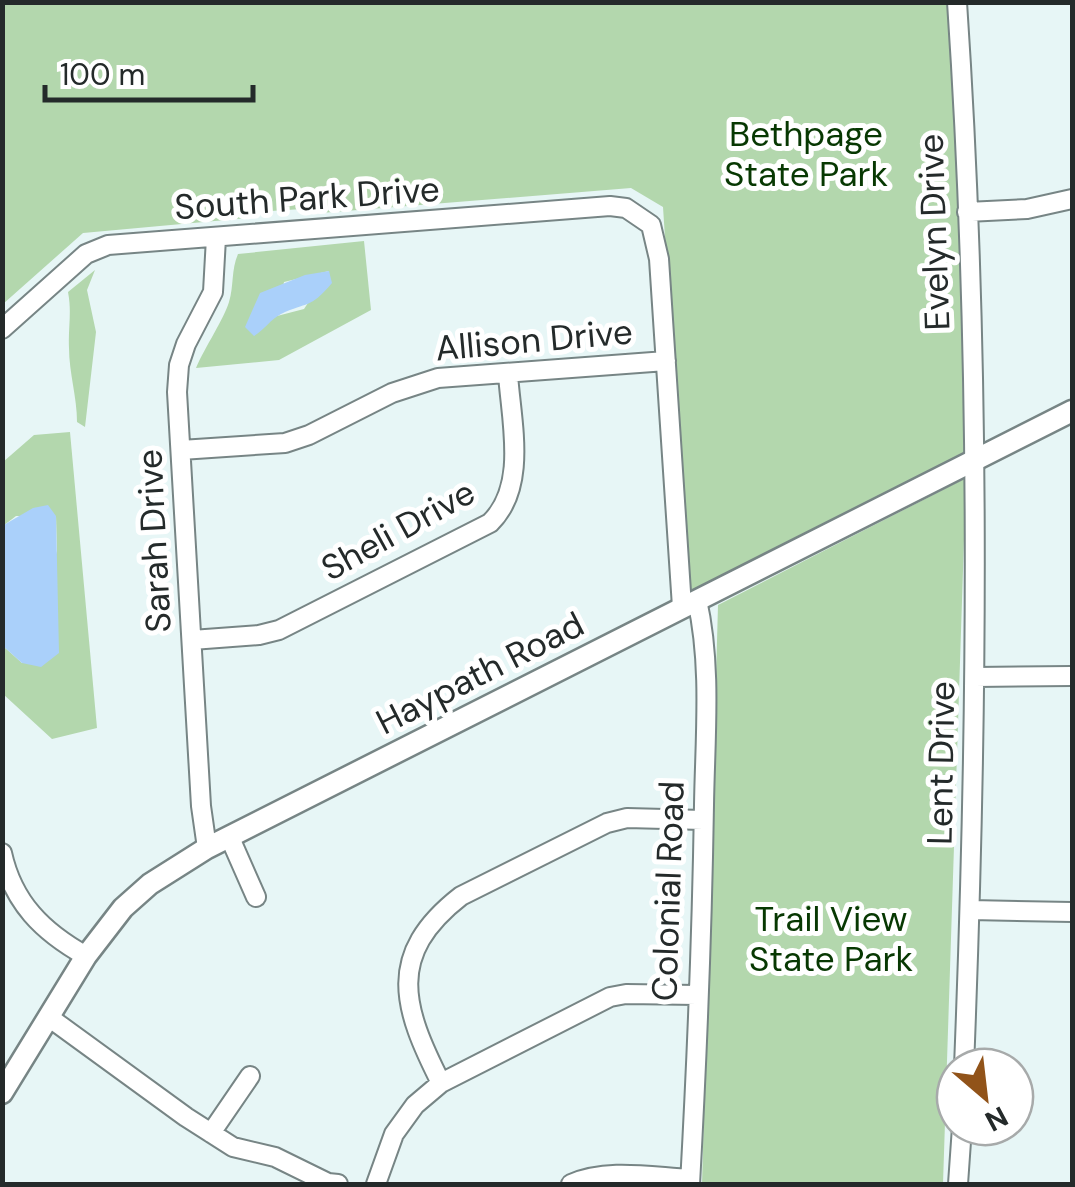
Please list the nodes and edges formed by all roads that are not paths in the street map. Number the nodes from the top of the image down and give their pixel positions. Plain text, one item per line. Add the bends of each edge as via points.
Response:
1 (957, 2) edge
2 (1072, 199) edge
3 (967, 212) junction
4 (645, 219) joint
5 (216, 238) junction
6 (2, 329) edge
7 (666, 361) junction
8 (508, 374) junction
9 (1072, 411) edge
10 (181, 450) junction
11 (975, 460) junction
12 (689, 604) junction
13 (192, 640) junction
14 (1072, 676) edge
15 (975, 677) junction
16 (704, 820) junction
17 (230, 838) junction
18 (207, 848) junction
19 (2, 853) edge
20 (256, 897) dead end
21 (971, 910) junction
22 (1072, 912) edge
23 (86, 956) junction
24 (697, 995) junction
25 (50, 1018) junction
26 (965, 1047) edge
27 (250, 1076) dead end
28 (442, 1083) junction
29 (2, 1094) edge
30 (210, 1133) junction
31 (961, 1147) edge
32 (690, 1182) edge
33 (338, 1184) edge
34 (376, 1184) edge
35 (571, 1184) edge
36 (958, 1184) edge

1 - 3 street, Evelyn Drive
2 - 3 street
3 - 11 street, Evelyn Drive
4 - 5 street, South Park Drive via 610,206
4 - 7 street, Colonial Road via 660,259
5 - 6 street, South Park Drive via 97,248
5 - 10 street, Sarah Drive via 213,292 179,365
7 - 8 street, Allison Drive
7 - 12 street, Colonial Road
8 - 10 street, Allison Drive via 416,384 285,443
8 - 13 street, Sheli Drive via 513,484 490,523 279,630
9 - 11 street, Haypath Road
10 - 13 street, Sarah Drive
11 - 12 street, Haypath Road
11 - 15 street, Lent Drive
12 - 16 street, Colonial Road via 702,622
12 - 17 street, Haypath Road
13 - 18 street, Sarah Drive
14 - 15 street
15 - 21 street, Lent Drive
16 - 24 street, Colonial Road
16 - 28 street via 607,822 440,912 417,947 407,992 416,1034
17 - 18 street, Haypath Road
17 - 20 street
18 - 23 street, Haypath Road via 122,908
19 - 23 street via 23,905 55,938
21 - 22 street
21 - 26 street, Lent Drive
23 - 25 street, Haypath Road
24 - 28 street via 610,997
24 - 32 street, Colonial Road
25 - 29 street, Haypath Road
25 - 30 street
27 - 30 street
28 - 34 street via 394,1134
30 - 33 street
31 - 36 street
32 - 35 street via 608,1175

